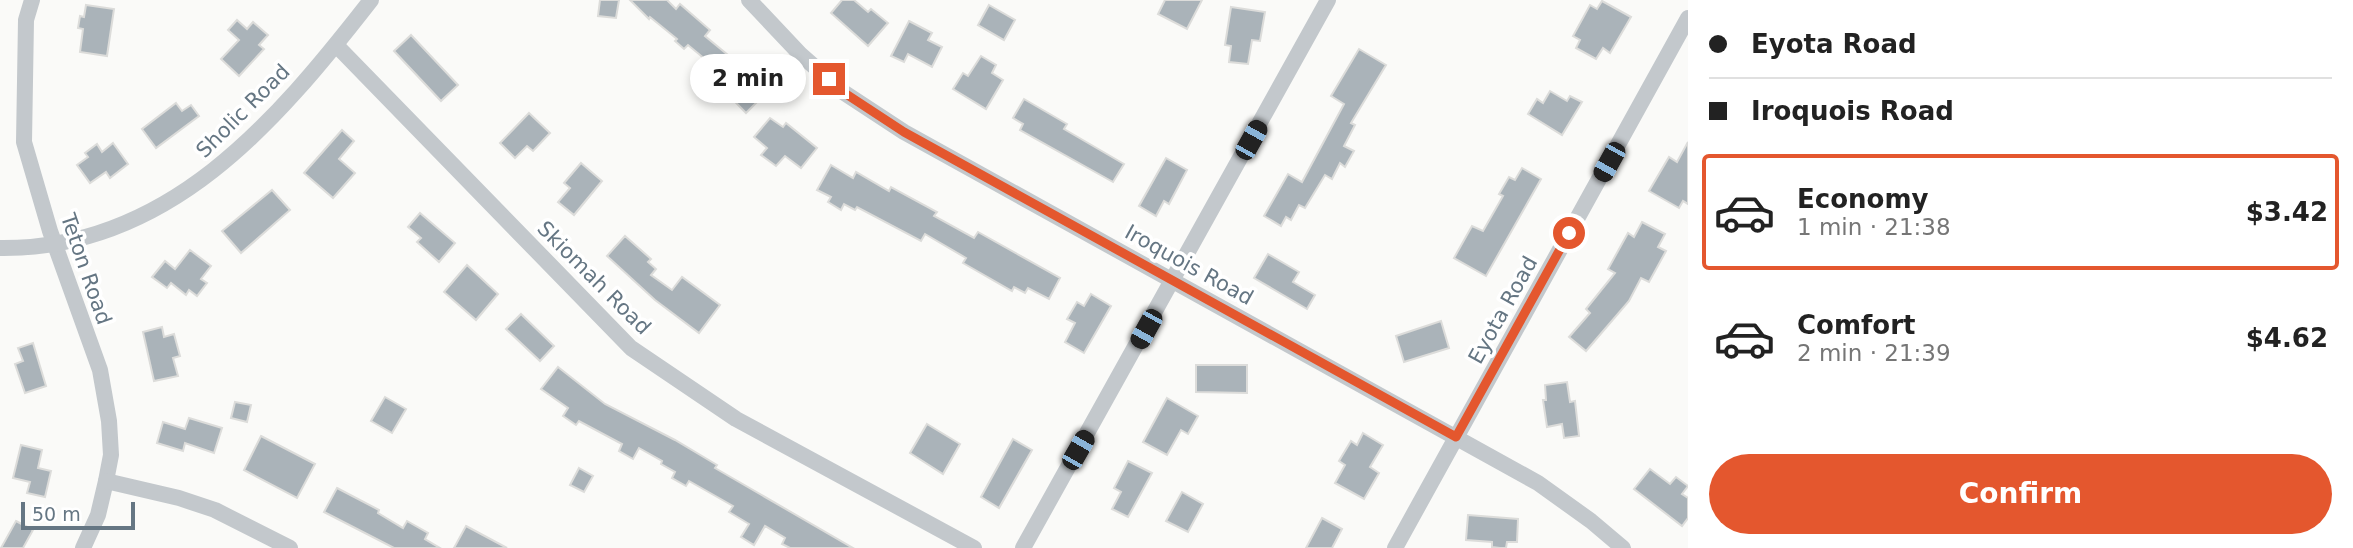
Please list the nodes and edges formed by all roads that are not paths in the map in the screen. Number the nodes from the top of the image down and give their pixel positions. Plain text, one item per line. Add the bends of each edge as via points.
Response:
1 (32, 0) edge
2 (371, 0) edge
3 (749, 0) edge
4 (1328, 0) edge
5 (1688, 18) edge
6 (336, 45) junction
7 (55, 245) junction
8 (0, 248) edge
9 (1174, 280) junction
10 (1456, 437) junction
11 (106, 481) junction
12 (83, 548) edge
13 (290, 548) edge
14 (974, 548) edge
15 (1023, 548) edge
16 (1395, 548) edge
17 (1623, 548) edge

1 - 7 street, Teton Road via 26,20 24,142
2 - 6 street, Sholic Road
3 - 9 street, Iroquois Road via 843,92 904,132
4 - 9 street
5 - 10 street, Eyota Road
6 - 7 street, Sholic Road via 224,164 186,192 141,217
6 - 14 street, Skiomah Road via 631,348 736,419
7 - 8 street, Sholic Road
7 - 11 street, Teton Road via 103,384 110,444
9 - 10 street, Iroquois Road
9 - 15 street
10 - 16 street, Eyota Road
10 - 17 street, Iroquois Road via 1538,483
11 - 12 street, Teton Road
11 - 13 street via 215,510

